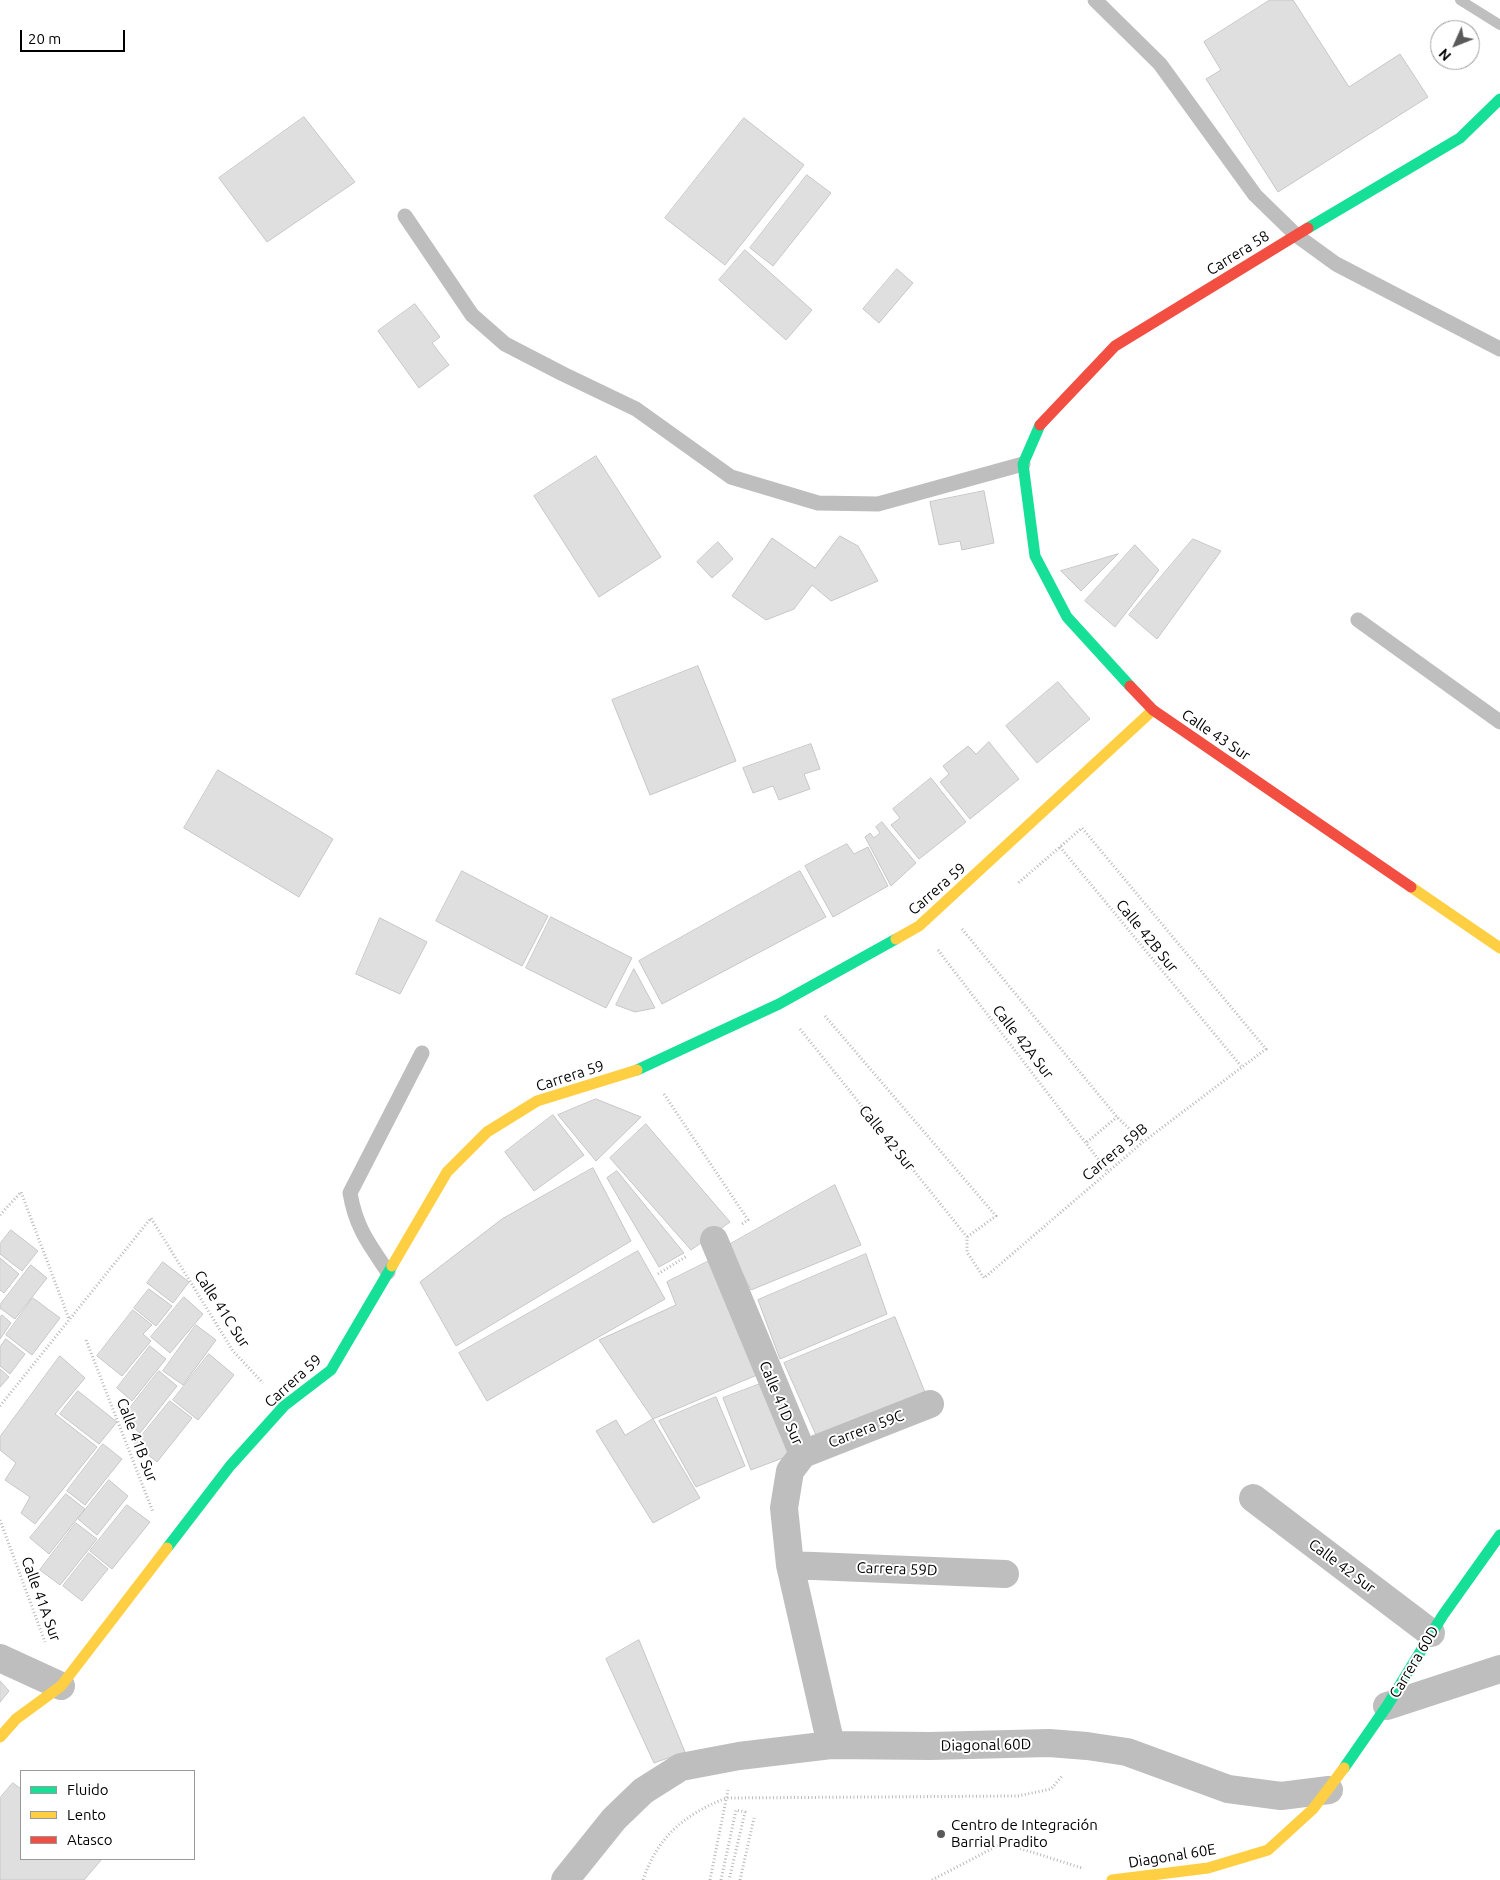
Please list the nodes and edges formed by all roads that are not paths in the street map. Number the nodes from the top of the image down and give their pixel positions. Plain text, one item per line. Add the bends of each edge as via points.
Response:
1 (1095, 0) edge
2 (1500, 99) edge
3 (405, 216) dead end
4 (1296, 235) junction
5 (1500, 348) edge
6 (1023, 464) junction
7 (1358, 620) dead end
8 (1153, 710) junction
9 (1500, 722) edge
10 (1500, 948) edge
11 (422, 1053) dead end
12 (714, 1240) dead end
13 (388, 1272) junction
14 (930, 1404) dead end
15 (803, 1454) junction
16 (1254, 1498) dead end
17 (1500, 1535) edge
18 (790, 1565) junction
19 (1005, 1574) dead end
20 (1431, 1633) junction
21 (0, 1658) edge
22 (1500, 1669) edge
23 (61, 1686) junction
24 (1388, 1706) junction
25 (0, 1737) edge
26 (831, 1745) junction
27 (1329, 1790) junction
28 (565, 1880) edge
29 (1113, 1880) edge

1 - 4 lane via 1160,64 1255,195
2 - 4 main road, Carrera 58 via 1460,138
3 - 6 lane via 472,315 504,344 636,409 731,476 818,503 878,504
4 - 5 lane via 1336,264
4 - 6 main road, Carrera 58 via 1115,346 1040,421
6 - 8 main road, Calle 43 Sur via 1035,556 1067,617
7 - 9 lane
8 - 10 main road, Calle 43 Sur
8 - 13 main road, Carrera 59 via 919,926 779,1004 645,1067 538,1101 487,1132 447,1172
11 - 13 lane via 350,1193 354,1216
12 - 15 street, Calle 41D Sur
13 - 23 main road, Carrera 59 via 331,1370 284,1406 230,1466
14 - 15 street, Carrera 59C
15 - 18 street, Calle 41D Sur via 790,1470 784,1508
16 - 20 street, Calle 42 Sur
17 - 20 main road, Carrera 60D
18 - 19 street, Carrera 59D
18 - 26 street, Calle 41D Sur
20 - 24 main road, Carrera 60D
21 - 23 street
22 - 24 street
23 - 25 main road, Carrera 59 via 16,1719
24 - 27 main road, Carrera 60D
26 - 27 street, Diagonal 60D via 1049,1743 1086,1746 1127,1752 1228,1789 1281,1796
26 - 28 street, Diagonal 60D via 681,1767 643,1790 614,1819
27 - 29 main road, Diagonal 60E via 1314,1809 1268,1850 1208,1868

